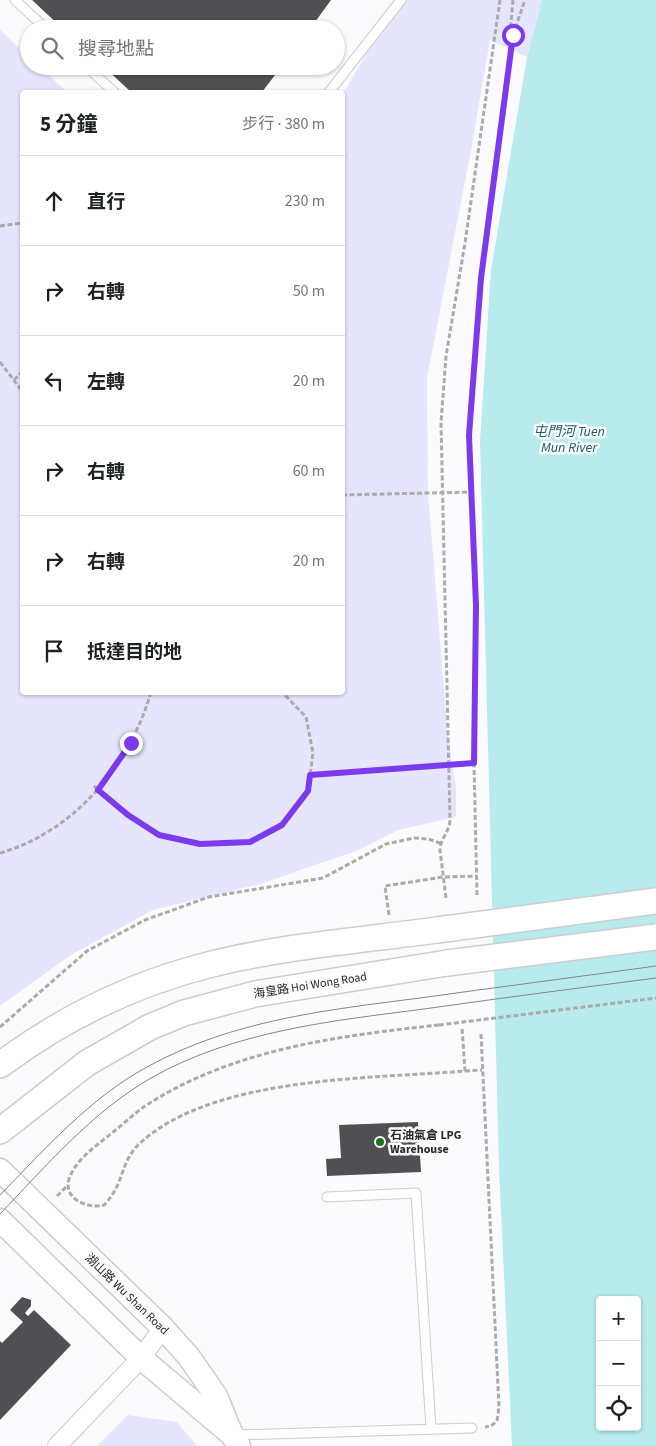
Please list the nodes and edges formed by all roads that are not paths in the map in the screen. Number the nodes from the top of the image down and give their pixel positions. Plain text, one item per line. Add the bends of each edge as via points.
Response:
1 (15, 0) edge
2 (401, 0) edge
3 (36, 20) edge
4 (345, 72) edge
5 (96, 75) edge
6 (342, 75) edge
7 (112, 90) edge
8 (331, 90) edge
9 (656, 901) edge
10 (656, 937) edge
11 (0, 1065) edge
12 (0, 1131) edge
13 (0, 1170) edge
14 (327, 1197) dead end
15 (0, 1220) edge
16 (163, 1328) junction
17 (141, 1358) junction
18 (472, 1428) road end
19 (431, 1429) junction
20 (235, 1440) edge
21 (57, 1446) edge

1 - 3 lane
2 - 4 lane
5 - 7 lane
6 - 8 lane
9 - 11 main road, bridge via 247,957 176,974 75,1017
10 - 12 main road, 海皇路 Hoi Wong Road, bridge via 447,964 255,994 184,1013 142,1031 87,1063
13 - 16 street, 湖山路 Wu Shan Road
14 - 19 lane via 416,1193
15 - 17 street
16 - 17 street
16 - 20 street, 湖山路 Wu Shan Road via 205,1378
17 - 20 street
17 - 21 street
18 - 19 lane
19 - 20 lane

